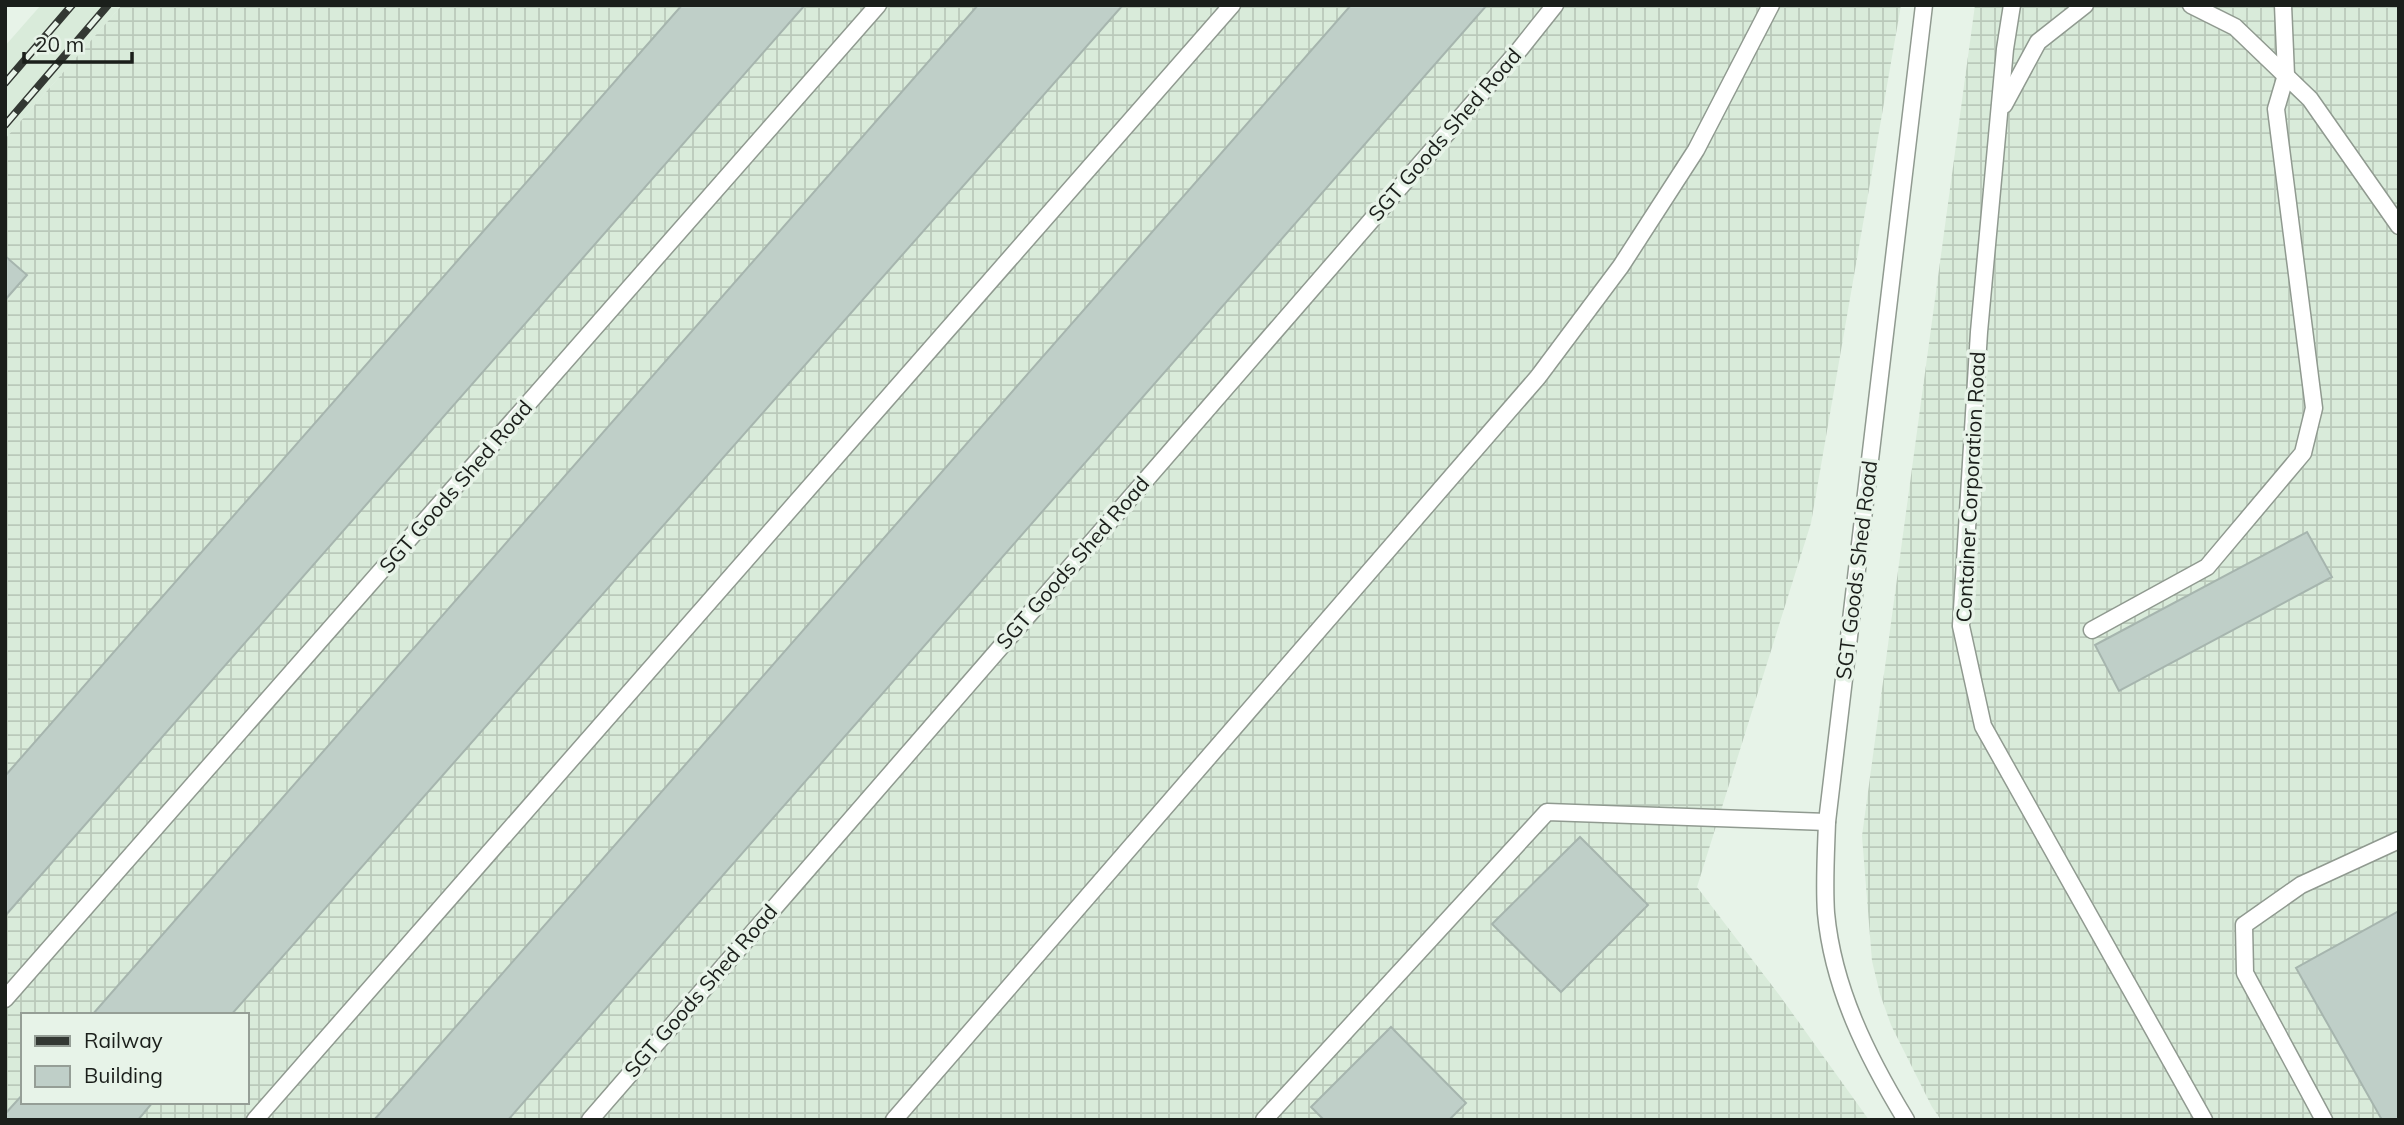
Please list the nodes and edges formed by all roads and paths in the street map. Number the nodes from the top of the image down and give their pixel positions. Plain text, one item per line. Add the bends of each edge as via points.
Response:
1 (878, 5) edge
2 (1232, 5) edge
3 (1555, 5) edge
4 (1771, 5) edge
5 (1924, 5) edge
6 (2012, 5) edge
7 (2085, 5) edge
8 (2191, 5) edge
9 (2283, 5) edge
10 (2286, 75) junction
11 (2000, 113) junction
12 (2399, 226) edge
13 (2092, 630) dead end
14 (1827, 822) junction
15 (2399, 839) edge
16 (5, 999) edge
17 (255, 1120) edge
18 (590, 1120) edge
19 (894, 1120) edge
20 (1264, 1120) edge
21 (1906, 1120) edge
22 (2204, 1120) edge
23 (2324, 1120) edge

1 - 16 lane, SGT Goods Shed Road
2 - 17 lane
3 - 18 lane, SGT Goods Shed Road
4 - 19 lane via 1696,150 1621,267 1538,377
5 - 14 lane, SGT Goods Shed Road
6 - 11 lane, Container Corporation Road
7 - 11 lane via 2038,42
8 - 10 lane via 2235,27
9 - 10 lane
10 - 12 lane via 2310,99
10 - 13 lane via 2276,109 2314,408 2303,453 2207,567
11 - 22 lane, Container Corporation Road via 1979,332 1961,626 1983,726
14 - 20 lane via 1547,812
14 - 21 lane, SGT Goods Shed Road via 1826,912 1835,972 1865,1047
15 - 23 lane via 2301,886 2244,925 2245,973

